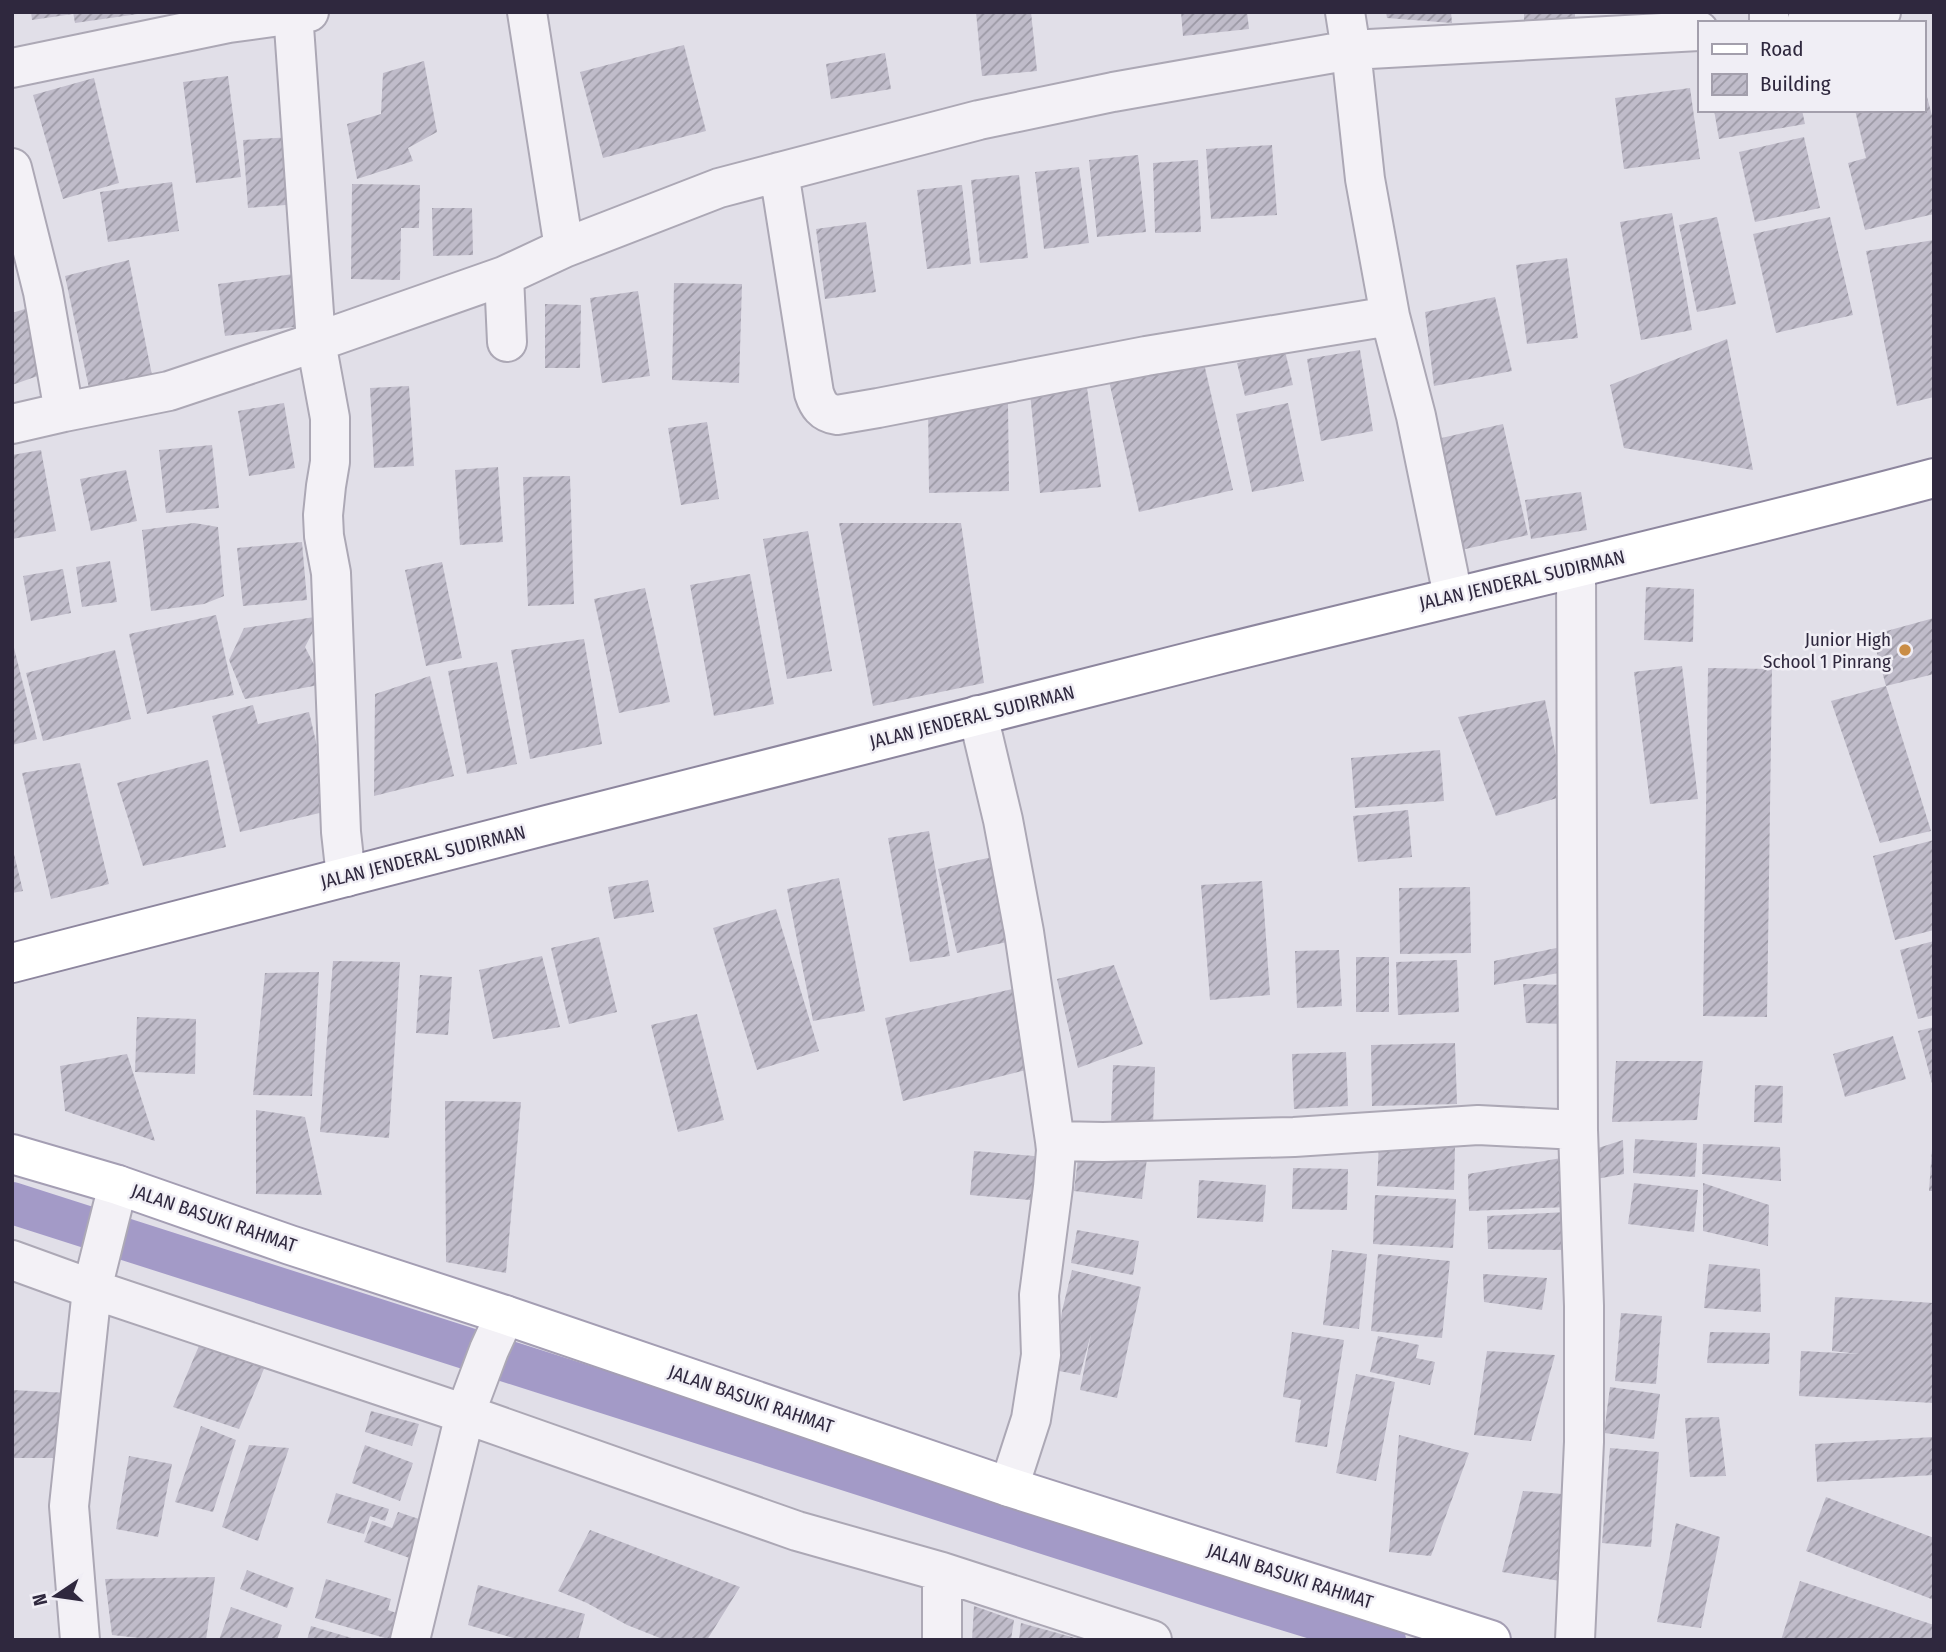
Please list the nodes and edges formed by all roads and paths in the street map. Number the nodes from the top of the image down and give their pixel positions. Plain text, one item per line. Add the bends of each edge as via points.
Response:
1 (527, 12) edge
2 (1345, 12) edge
3 (1881, 12) edge
4 (298, 13) edge
5 (1820, 21) edge
6 (1698, 31) edge
7 (1351, 50) junction
8 (12, 68) edge
9 (12, 168) edge
10 (779, 172) junction
11 (564, 248) junction
12 (504, 276) junction
13 (1390, 316) junction
14 (316, 342) junction
15 (507, 342) dead end
16 (64, 412) junction
17 (12, 424) edge
18 (1934, 478) edge
19 (1576, 568) junction
20 (1453, 596) junction
21 (978, 715) junction
22 (346, 877) junction
23 (12, 963) edge
24 (1578, 1130) junction
25 (1055, 1140) junction
26 (12, 1154) edge
27 (113, 1202) junction
28 (12, 1260) edge
29 (92, 1289) junction
30 (505, 1315) junction
31 (465, 1414) junction
32 (1009, 1487) junction
33 (942, 1572) junction
34 (80, 1640) edge
35 (410, 1640) edge
36 (942, 1640) edge
37 (1153, 1640) edge
38 (1491, 1640) edge
39 (1575, 1640) edge

1 - 11 street
2 - 7 street
3 - 5 street
4 - 8 street
4 - 14 street
6 - 7 street
7 - 10 street via 979,120
7 - 13 street via 1365,179
9 - 16 street via 43,292
10 - 11 street via 719,188
10 - 13 street via 814,393 821,408 831,414
11 - 12 street
12 - 14 street
12 - 15 street
13 - 20 street
14 - 16 street via 169,391
14 - 22 street via 330,418 323,515 331,573
16 - 17 street
18 - 19 main road, JALAN JENDERAL SUDIRMAN
19 - 20 main road, JALAN JENDERAL SUDIRMAN
19 - 24 street
20 - 21 main road, JALAN JENDERAL SUDIRMAN
21 - 22 main road, JALAN JENDERAL SUDIRMAN
21 - 25 street via 1024,932
22 - 23 main road, JALAN JENDERAL SUDIRMAN
24 - 25 street via 1478,1125 1294,1137
24 - 39 street via 1584,1442
25 - 32 street via 1039,1295 1041,1355 1031,1419
26 - 27 main road, JALAN BASUKI RAHMAT
27 - 29 street
27 - 30 main road, JALAN BASUKI RAHMAT via 290,1245
28 - 29 street
29 - 31 street
29 - 34 street via 69,1506
30 - 31 street
30 - 32 main road, JALAN BASUKI RAHMAT
31 - 33 street via 797,1531
31 - 35 street
32 - 38 main road, JALAN BASUKI RAHMAT
33 - 36 street
33 - 37 street

